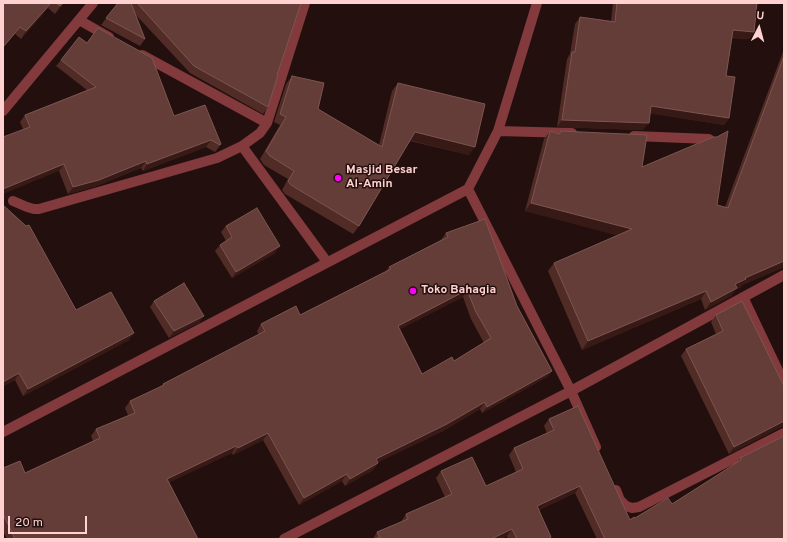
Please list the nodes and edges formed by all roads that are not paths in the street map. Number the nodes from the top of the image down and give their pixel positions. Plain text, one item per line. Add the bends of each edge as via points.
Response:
1 (93, 3) edge
2 (305, 3) edge
3 (537, 3) edge
4 (79, 20) junction
5 (121, 43) edge
6 (134, 51) edge
7 (3, 111) edge
8 (267, 123) junction
9 (498, 131) junction
10 (583, 134) edge
11 (622, 135) edge
12 (709, 139) edge
13 (242, 146) junction
14 (468, 189) junction
15 (13, 201) dead end
16 (327, 262) junction
17 (784, 275) edge
18 (743, 297) junction
19 (784, 383) edge
20 (571, 392) junction
21 (3, 432) edge
22 (784, 433) edge
23 (601, 457) edge
24 (611, 479) edge
25 (284, 539) edge

1 - 4 street
2 - 8 street
3 - 9 street
4 - 5 street
4 - 7 street
6 - 8 street
8 - 13 street via 260,133
9 - 10 street
9 - 14 street
11 - 12 street
13 - 15 street via 217,158 39,209 34,210
13 - 16 street
14 - 16 street
14 - 20 street
16 - 21 street
17 - 18 street
18 - 19 street
18 - 20 street
20 - 23 street
20 - 25 street
22 - 24 street via 639,507 626,506 620,500

